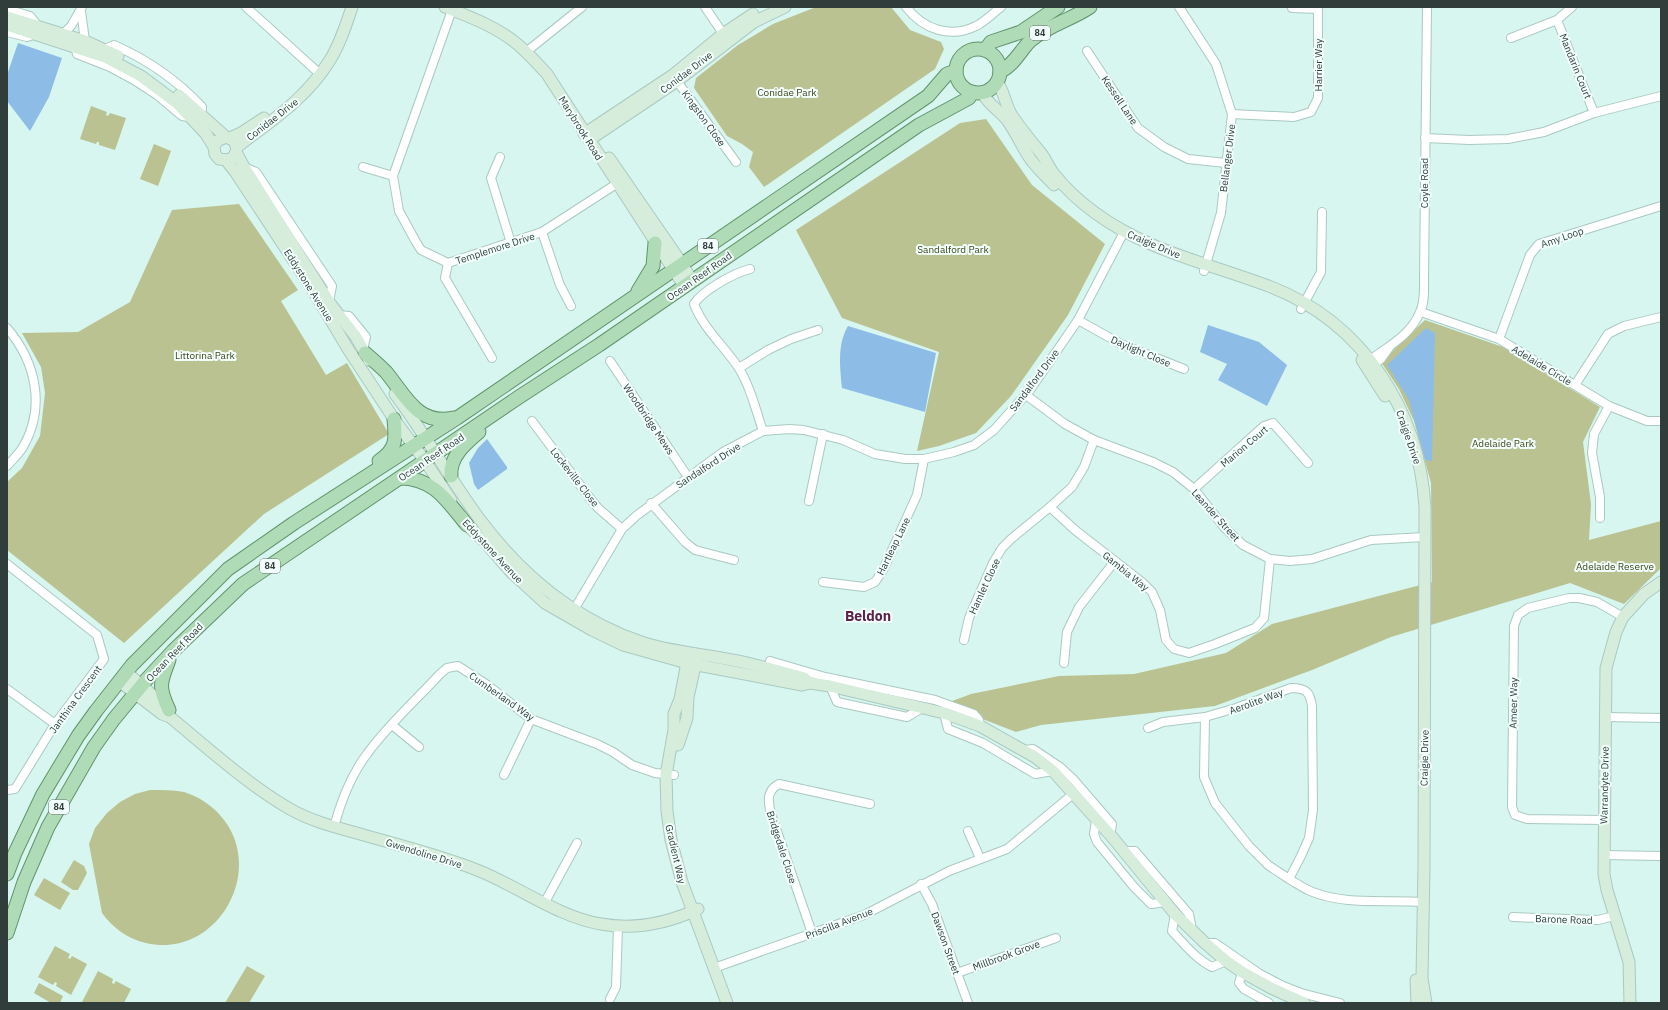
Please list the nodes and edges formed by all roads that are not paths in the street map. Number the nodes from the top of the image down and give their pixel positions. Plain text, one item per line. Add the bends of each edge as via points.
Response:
1 (246, 7) edge
2 (345, 7) edge
3 (352, 7) edge
4 (466, 7) edge
5 (582, 7) edge
6 (705, 7) edge
7 (765, 7) edge
8 (786, 7) edge
9 (906, 7) edge
10 (1001, 7) edge
11 (1058, 7) edge
12 (1090, 7) edge
13 (1179, 7) edge
14 (1427, 7) edge
15 (1572, 7) edge
16 (450, 8) edge
17 (1292, 8) edge
18 (1318, 8) edge
19 (7, 9) edge
20 (82, 9) edge
21 (7, 17) edge
22 (1557, 20) junction
23 (7, 25) edge
24 (37, 30) junction
25 (7, 32) edge
26 (63, 34) junction
27 (726, 37) junction
28 (1511, 38) dead end
29 (85, 41) junction
30 (529, 50) junction
31 (985, 50) junction
32 (1087, 51) dead end
33 (956, 71) junction
34 (317, 72) junction
35 (998, 77) junction
36 (675, 78) junction
37 (977, 92) junction
38 (1661, 96) edge
39 (1594, 112) junction
40 (1232, 114) junction
41 (196, 116) junction
42 (590, 135) junction
43 (1424, 138) junction
44 (232, 143) junction
45 (214, 147) junction
46 (500, 157) dead end
47 (226, 160) junction
48 (736, 162) dead end
49 (1226, 163) junction
50 (363, 167) dead end
51 (393, 176) junction
52 (620, 181) junction
53 (1661, 206) edge
54 (1322, 212) dead end
55 (542, 232) junction
56 (1123, 234) junction
57 (655, 242) junction
58 (511, 243) junction
59 (448, 263) junction
60 (678, 267) junction
61 (1205, 268) junction
62 (750, 269) dead end
63 (688, 283) junction
64 (633, 298) junction
65 (571, 306) dead end
66 (1303, 306) junction
67 (1421, 312) junction
68 (1661, 317) edge
69 (1078, 320) junction
70 (7, 328) edge
71 (818, 330) dead end
72 (1499, 339) junction
73 (348, 349) junction
74 (364, 351) junction
75 (492, 358) dead end
76 (610, 361) dead end
77 (1370, 364) junction
78 (739, 368) junction
79 (1184, 369) dead end
80 (1575, 385) junction
81 (1026, 395) junction
82 (519, 397) junction
83 (1609, 406) junction
84 (457, 418) junction
85 (394, 419) junction
86 (532, 421) dead end
87 (1661, 421) edge
88 (763, 431) junction
89 (823, 434) junction
90 (427, 437) junction
91 (1094, 440) junction
92 (414, 446) junction
93 (437, 453) junction
94 (924, 460) junction
95 (425, 461) junction
96 (1308, 463) dead end
97 (7, 466) edge
98 (451, 476) junction
99 (688, 477) junction
100 (400, 478) junction
101 (1194, 489) junction
102 (808, 501) dead end
103 (651, 503) junction
104 (1050, 506) junction
105 (479, 518) junction
106 (1600, 518) dead end
107 (294, 524) junction
108 (467, 525) junction
109 (622, 529) junction
110 (1421, 537) junction
111 (484, 541) junction
112 (734, 560) dead end
113 (1270, 560) junction
114 (1115, 561) junction
115 (7, 564) edge
116 (823, 582) dead end
117 (1661, 582) edge
118 (572, 614) junction
119 (1623, 618) junction
120 (964, 640) dead end
121 (173, 651) junction
122 (692, 659) junction
123 (770, 661) dead end
124 (1064, 663) dead end
125 (122, 677) junction
126 (830, 686) junction
127 (856, 688) junction
128 (7, 689) edge
129 (138, 690) junction
130 (922, 708) junction
131 (944, 713) junction
132 (170, 714) junction
133 (1605, 717) junction
134 (1205, 718) junction
135 (1661, 718) edge
136 (531, 719) junction
137 (56, 724) junction
138 (392, 725) junction
139 (980, 726) junction
140 (1148, 728) dead end
141 (419, 748) dead end
142 (1024, 750) junction
143 (1053, 771) junction
144 (504, 775) dead end
145 (670, 775) junction
146 (7, 790) edge
147 (1073, 794) junction
148 (870, 804) dead end
149 (1096, 820) junction
150 (1604, 820) junction
151 (334, 827) junction
152 (968, 831) dead end
153 (1110, 835) junction
154 (577, 843) dead end
155 (1123, 851) junction
156 (1604, 855) junction
157 (1661, 856) edge
158 (980, 858) junction
159 (7, 874) edge
160 (1289, 879) junction
161 (922, 884) junction
162 (1420, 901) junction
163 (545, 902) junction
164 (1166, 902) junction
165 (695, 911) junction
166 (1175, 914) junction
167 (1614, 916) junction
168 (1513, 917) dead end
169 (618, 926) junction
170 (1192, 931) junction
171 (7, 933) edge
172 (812, 933) junction
173 (1056, 938) dead end
174 (1205, 943) junction
175 (1226, 961) junction
176 (717, 967) junction
177 (1242, 972) junction
178 (957, 973) junction
179 (610, 999) dead end
180 (1300, 1002) edge
181 (727, 1003) edge
182 (734, 1003) edge
183 (968, 1003) edge
184 (1269, 1003) edge
185 (1340, 1003) edge
186 (1417, 1003) edge
187 (1426, 1003) edge
188 (1630, 1003) edge

1 - 34 street
2 - 34 main road, Conidae Drive
3 - 34 main road, Conidae Drive via 335,51
4 - 30 main road, Marybrook Road via 501,24
5 - 30 street
6 - 27 street
7 - 27 main road, Conidae Drive
8 - 27 main road, Conidae Drive
9 - 10 street via 921,22 943,31 952,31 977,26
11 - 31 main road, 84 via 1021,32 991,42
12 - 35 main road, 84 via 1046,29 1030,41
13 - 40 street, Bellanger Drive via 1216,64
14 - 43 street, Coyle Road
15 - 22 street
16 - 30 main road, Marybrook Road via 486,24
16 - 51 street, Templemore Drive
17 - 18 street, Harrier Way
18 - 40 street, Harrier Way via 1318,98 1311,112 1294,117
19 - 24 street, Eddystone Avenue via 30,16
20 - 26 street
20 - 29 street
21 - 24 main road, Eddystone Avenue
22 - 28 street
22 - 39 street, Mandarin Court
23 - 24 main road, Eddystone Avenue
24 - 25 street, Eddystone Avenue via 27,37
24 - 26 main road, Eddystone Avenue
24 - 41 main road, Eddystone Avenue via 104,57 140,76
26 - 29 main road, Eddystone Avenue
27 - 36 main road, Conidae Drive
29 - 41 main road, Eddystone Avenue via 144,70 181,97
30 - 42 main road, Marybrook Road via 554,73
31 - 33 main road via 965,52 958,60
31 - 35 main road via 996,58
32 - 49 street, Kessell Lane via 1138,128 1164,147 1188,159
33 - 37 main road via 960,84
33 - 60 main road, Ocean Reef Road / 84 via 947,74 928,96
34 - 44 main road, Conidae Drive via 276,110 241,133
35 - 37 main road, 84 via 989,90
35 - 56 main road, Craigie Drive via 1011,113 1053,173 1062,184
36 - 42 main road, Conidae Drive
36 - 48 street, Kingston Close
37 - 56 main road, Craigie Drive via 1007,120 1033,162 1062,194 1082,212
37 - 63 main road, Ocean Reef Road / 84 via 918,125
38 - 39 street
39 - 43 street via 1544,132 1508,139
40 - 49 street, Bellanger Drive
41 - 44 main road, Eddystone Avenue
41 - 45 main road, Eddystone Avenue
42 - 52 main road, Marybrook Road
43 - 67 street, Coyle Road via 1424,278
44 - 45 main road via 217,140
44 - 47 main road via 232,158
44 - 74 main road, Eddystone Avenue via 244,167 329,302
45 - 47 main road via 216,156
46 - 58 street via 491,178
47 - 73 main road, Eddystone Avenue via 311,287
49 - 61 street, Bellanger Drive via 1221,213
50 - 51 street
51 - 59 street, Templemore Drive via 399,211 416,242 422,250
52 - 55 street, Templemore Drive
52 - 57 main road, Marybrook Road
52 - 60 main road, Marybrook Road
53 - 72 street, Amy Loop via 1539,244 1530,255
54 - 66 street via 1321,272
55 - 58 street, Templemore Drive
55 - 65 street via 560,285
56 - 61 main road, Craigie Drive via 1142,247
56 - 69 street, Sandalford Drive
57 - 60 main road, Marybrook Road
57 - 64 main road via 653,266
58 - 59 street, Templemore Drive
59 - 75 street via 445,278
60 - 63 main road, Marybrook Road
60 - 64 main road, Ocean Reef Road / 84
61 - 66 main road, Craigie Drive
62 - 78 street via 736,272 694,304 698,315
63 - 82 main road, Ocean Reef Road / 84
64 - 84 main road, Ocean Reef Road / 84
66 - 77 main road, Craigie Drive
67 - 72 street, Adelaide Circle
67 - 77 street, Coyle Road via 1408,332
68 - 80 street via 1624,326 1608,334
69 - 79 street, Daylight Close via 1121,344
69 - 81 street, Sandalford Drive
70 - 97 street via 26,356 34,379 35,400 33,424 22,448
71 - 78 street via 791,338
72 - 80 street, Adelaide Circle
73 - 74 main road
73 - 85 main road, Eddystone Avenue
74 - 84 main road via 384,370 418,411 436,420
74 - 90 main road, Eddystone Avenue
76 - 99 street, Woodbridge Mews
77 - 110 main road, Craigie Drive via 1402,433 1412,464
78 - 88 street
80 - 83 street, Adelaide Circle
81 - 91 street, Leander Street via 1065,424
81 - 94 street, Sandalford Drive via 994,430 974,445
82 - 93 main road, Ocean Reef Road / 84
82 - 98 main road via 468,441 454,459 450,469
83 - 87 street, Adelaide Circle via 1646,421
83 - 106 street via 1594,434 1592,453 1600,497
84 - 90 main road, Ocean Reef Road / 84
85 - 92 main road, Eddystone Avenue
85 - 107 main road via 395,442 388,455 326,497
86 - 109 street, Lockeville Close via 598,508
88 - 89 street, Sandalford Drive via 789,429
88 - 99 street, Sandalford Drive via 723,452
89 - 94 street, Sandalford Drive via 875,454
89 - 102 street
90 - 92 main road, Ocean Reef Road / 84
90 - 93 main road, Eddystone Avenue
91 - 101 street, Leander Street via 1153,462 1173,472
91 - 104 street via 1084,467 1072,487
92 - 95 main road, Eddystone Avenue
92 - 107 main road, Ocean Reef Road / 84
93 - 95 main road, Ocean Reef Road / 84
93 - 98 main road, Eddystone Avenue
94 - 116 street, Hartleap Lane via 917,495 875,582 864,587
95 - 100 main road, Ocean Reef Road / 84
95 - 108 main road, Eddystone Avenue
96 - 101 street, Marion Court via 1273,423 1264,426
98 - 105 main road, Eddystone Avenue
99 - 103 street, Sandalford Drive
100 - 108 main road via 420,480 435,488
100 - 121 main road, Ocean Reef Road / 84 via 243,584
101 - 113 street, Leander Street via 1224,527 1243,545
103 - 109 street, Sandalford Drive
103 - 112 street via 695,550
104 - 114 street, Gambia Way via 1075,530
104 - 120 street, Hamlet Close via 1002,548 969,618
105 - 111 main road via 486,532
105 - 118 main road, Eddystone Avenue via 532,577
107 - 125 main road, Ocean Reef Road / 84 via 228,569
108 - 111 main road, Eddystone Avenue
109 - 118 street, Sandalford Drive
110 - 113 street, Leander Street via 1371,540 1312,559
110 - 162 main road, Craigie Drive
111 - 118 main road, Eddystone Avenue via 511,572 545,603
113 - 114 street, Gambia Way via 1264,618 1255,628 1188,653 1174,649 1166,640 1160,610 1152,592
114 - 124 street via 1078,607 1068,632
115 - 137 street, Janthina Crescent via 97,635 104,659
117 - 119 main road, Warrandyte Drive via 1644,594
118 - 122 main road, Eddystone Avenue via 623,644
119 - 133 main road, Warrandyte Drive via 1616,632 1606,668
119 - 150 street, Ameer Way via 1598,602 1569,598 1528,608 1518,615 1514,626 1512,808 1515,815 1527,819
121 - 129 main road, Ocean Reef Road / 84
121 - 132 main road via 161,679 163,698
122 - 126 main road, Eddystone Avenue via 722,658 804,678 810,683
122 - 145 main road, Gradient Way via 674,714
123 - 127 street, Eddystone Avenue
125 - 129 main road, Gwendoline Drive
125 - 159 main road, Ocean Reef Road / 84 via 78,736 43,794
126 - 127 main road, Eddystone Avenue
126 - 130 street via 837,702 907,717
127 - 130 main road, Eddystone Avenue
127 - 139 street, Eddystone Avenue via 936,700 974,714
128 - 137 street
129 - 132 main road, Gwendoline Drive
129 - 171 main road, Ocean Reef Road / 84 via 94,747 51,821 34,857
130 - 131 main road, Eddystone Avenue
131 - 139 main road, Eddystone Avenue
131 - 143 street via 948,729 983,743 1035,774
132 - 151 main road, Gwendoline Drive via 267,794 302,815
133 - 135 street
133 - 150 main road, Warrandyte Drive
134 - 140 street, Aerolite Way via 1163,722
134 - 160 street via 1204,777 1216,804 1268,866
134 - 160 street, Aerolite Way via 1291,688 1306,691 1311,698 1313,810 1309,838
136 - 138 street, Cumberland Way via 458,666 447,668 440,674
136 - 144 street
136 - 145 street, Cumberland Way via 597,744 632,766
137 - 146 street, Janthina Crescent via 15,789
138 - 141 street
138 - 151 street, Cumberland Way via 367,754 356,772 343,798
139 - 142 main road, Eddystone Avenue
142 - 143 main road, Eddystone Avenue
142 - 153 street, Eddystone Avenue via 1033,749 1074,780 1112,824
143 - 147 main road, Eddystone Avenue
145 - 165 main road, Gradient Way via 667,811 671,840 677,865
147 - 149 main road, Eddystone Avenue
147 - 158 street, Priscilla Avenue via 1007,849
148 - 172 street, Bridgedale Close via 779,784 769,794 770,814
149 - 153 main road, Eddystone Avenue
149 - 164 street via 1094,834 1097,842 1134,887 1150,904
150 - 156 main road, Warrandyte Drive
151 - 163 main road, Gwendoline Drive via 477,870
152 - 158 street
153 - 155 main road, Eddystone Avenue
154 - 163 street
155 - 164 main road, Eddystone Avenue
155 - 170 street via 1135,851 1189,914
156 - 157 street
156 - 167 main road, Warrandyte Drive via 1604,874
158 - 161 street, Priscilla Avenue
160 - 162 street via 1308,891 1346,901
161 - 172 street, Priscilla Avenue via 864,915
161 - 178 street, Dawson Street
162 - 186 main road, Craigie Drive
162 - 187 main road, Craigie Drive via 1422,978
163 - 169 main road, Gwendoline Drive via 576,918
164 - 166 main road, Eddystone Avenue
165 - 169 main road, Gwendoline Drive via 656,924
165 - 176 main road, Gradient Way
166 - 170 main road, Eddystone Avenue
166 - 175 street via 1172,931 1187,947 1212,967
167 - 168 street, Barone Road via 1598,920
167 - 188 main road, Warrandyte Drive via 1629,962
169 - 179 street via 616,987
170 - 174 main road, Eddystone Avenue
172 - 176 street, Priscilla Avenue
173 - 178 street, Millbrook Grove
174 - 175 main road, Eddystone Avenue
174 - 185 street, Eddystone Avenue via 1215,943 1260,974 1284,986
175 - 177 main road, Eddystone Avenue
176 - 181 main road, Gradient Way
176 - 182 main road, Gradient Way
177 - 180 main road, Eddystone Avenue
177 - 184 street via 1239,983 1244,989
178 - 183 street, Dawson Street

